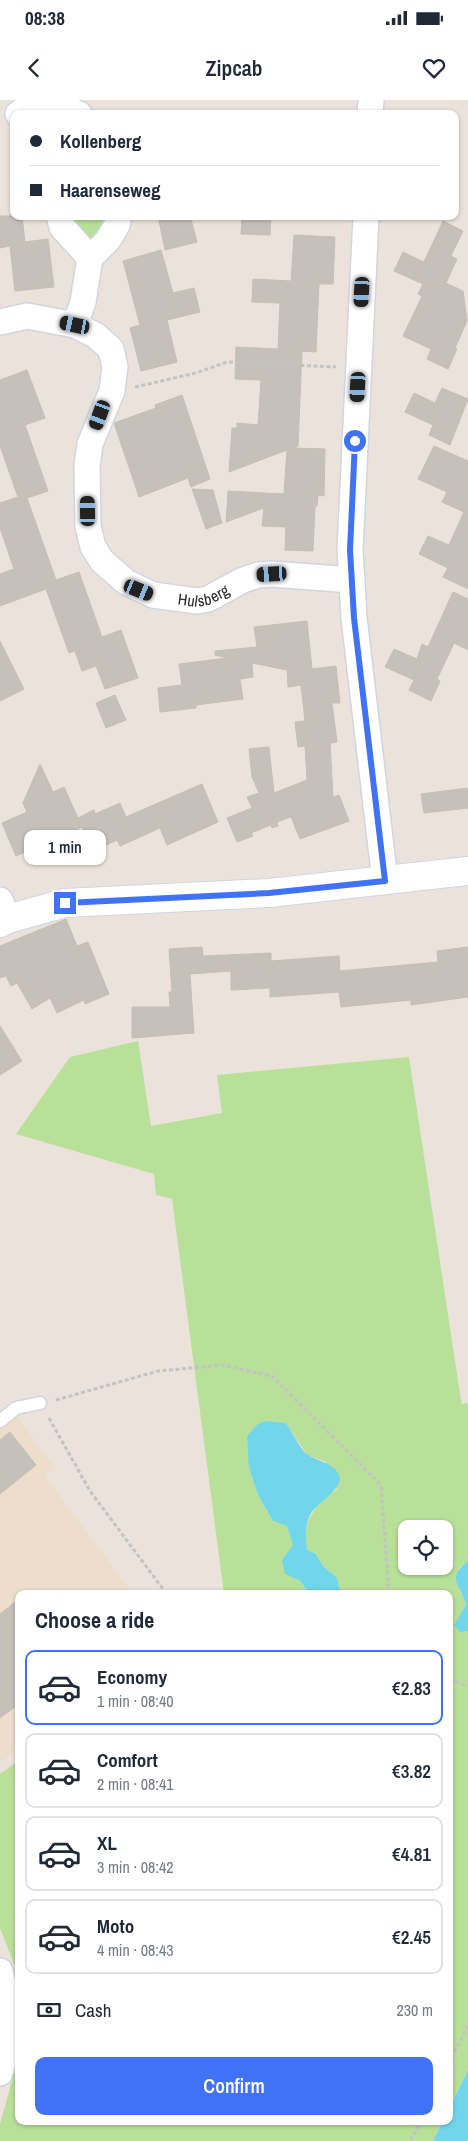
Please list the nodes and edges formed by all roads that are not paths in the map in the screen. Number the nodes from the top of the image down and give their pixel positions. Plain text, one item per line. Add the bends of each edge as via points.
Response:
1 (22, 110) edge
2 (71, 110) edge
3 (60, 220) edge
4 (118, 220) edge
5 (366, 220) edge
6 (90, 258) junction
7 (0, 322) edge
8 (75, 325) junction
9 (352, 580) junction
10 (468, 871) edge
11 (385, 881) junction
12 (3, 914) edge
13 (40, 1403) road end
14 (0, 1421) edge
15 (0, 1972) edge
16 (0, 2073) edge

1 - 2 street via 29,104 58,104
3 - 6 street via 62,227
4 - 6 street via 108,240
5 - 9 street via 350,550
6 - 8 street via 83,302
7 - 8 street, Hulsberg via 26,316
8 - 9 street, Hulsberg via 95,335 111,349 115,367 112,391 90,444 87,466 88,526 93,547 102,561 126,582 153,595 197,601 258,575
9 - 11 street
10 - 11 street
11 - 12 street via 269,893 65,903
13 - 14 lane via 16,1408
15 - 16 street via 7,2020

